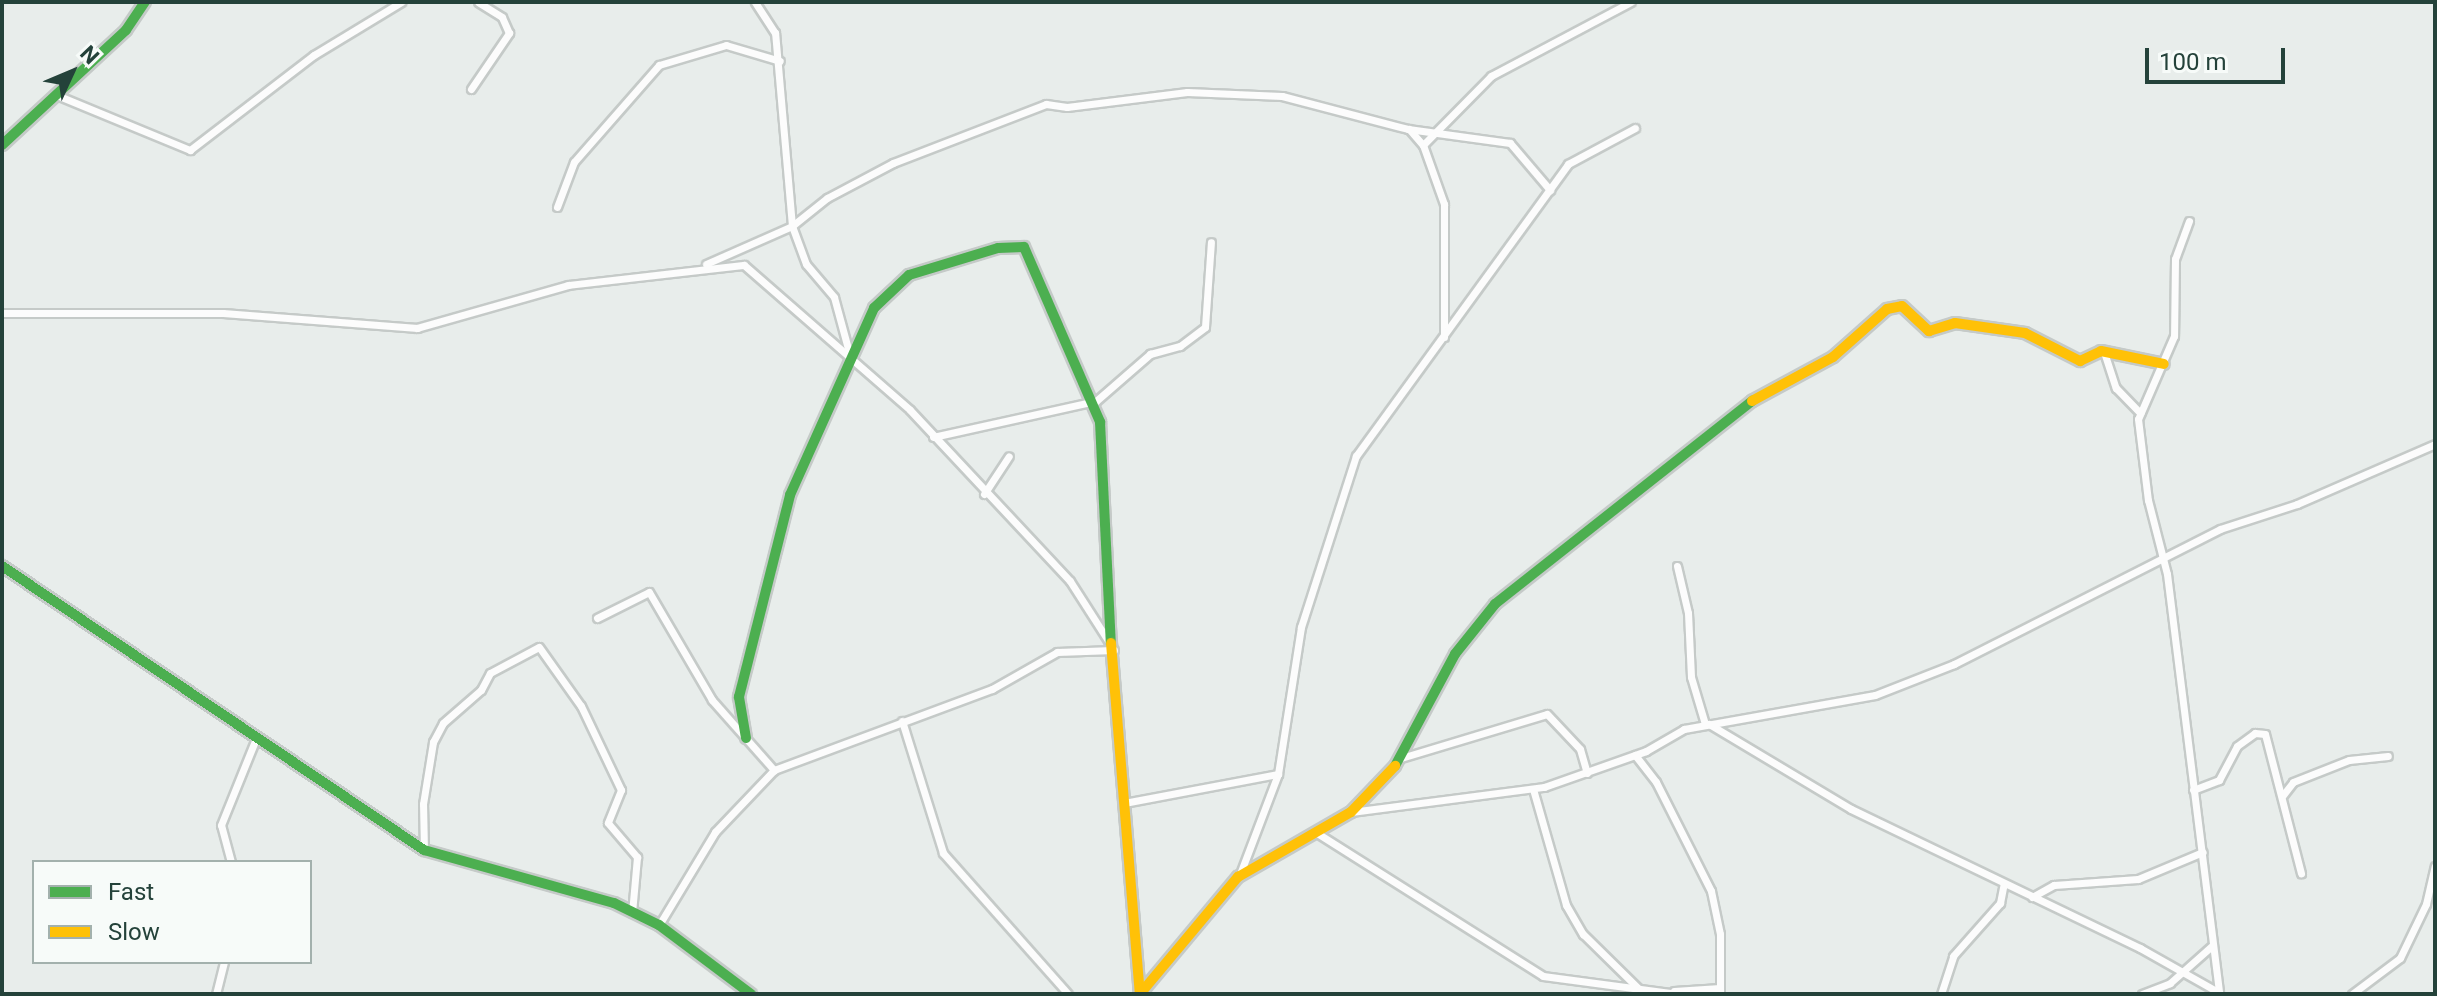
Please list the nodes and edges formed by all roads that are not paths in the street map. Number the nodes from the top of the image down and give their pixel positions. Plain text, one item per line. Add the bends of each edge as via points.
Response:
1 (145, 2) edge
2 (401, 2) edge
3 (478, 2) edge
4 (755, 2) edge
5 (1631, 2) edge
6 (780, 61) junction
7 (471, 89) dead end
8 (59, 96) junction
9 (1635, 128) dead end
10 (1408, 129) junction
11 (1432, 132) junction
12 (2, 145) edge
13 (1423, 145) junction
14 (1550, 190) junction
15 (557, 207) dead end
16 (2189, 221) dead end
17 (792, 226) junction
18 (1211, 242) dead end
19 (697, 268) junction
20 (2, 313) edge
21 (1444, 337) junction
22 (2104, 352) junction
23 (850, 356) junction
24 (2164, 364) junction
25 (1096, 401) junction
26 (2140, 413) junction
27 (933, 437) junction
28 (2435, 444) edge
29 (1009, 456) dead end
30 (984, 494) junction
31 (2163, 555) junction
32 (2, 566) edge
33 (1677, 566) dead end
34 (597, 618) dead end
35 (1114, 650) junction
36 (902, 721) junction
37 (1707, 724) junction
38 (746, 738) junction
39 (255, 741) junction
40 (1635, 755) junction
41 (2388, 756) dead end
42 (1401, 759) junction
43 (774, 770) junction
44 (1587, 773) junction
45 (1278, 774) junction
46 (1533, 789) junction
47 (2193, 790) junction
48 (2283, 795) junction
49 (1124, 803) junction
50 (1351, 812) junction
51 (1317, 833) junction
52 (424, 850) junction
53 (2203, 852) junction
54 (230, 860) edge
55 (2435, 866) edge
56 (2301, 873) dead end
57 (1238, 877) junction
58 (2004, 883) junction
59 (2032, 897) junction
60 (632, 913) junction
61 (659, 925) junction
62 (2213, 945) junction
63 (224, 964) edge
64 (2185, 971) junction
65 (1638, 988) junction
66 (1720, 991) edge
67 (1676, 992) edge
68 (216, 994) edge
69 (751, 994) edge
70 (1068, 994) edge
71 (1140, 994) edge
72 (1941, 994) edge
73 (2142, 994) edge
74 (2219, 994) edge
75 (2352, 994) edge

1 - 8 street
2 - 8 street via 314,55 190,150
3 - 7 street via 502,17 509,33
4 - 6 street via 775,33
5 - 11 street via 1491,76
6 - 15 street via 726,45 659,65 574,162
6 - 17 street
8 - 12 street
9 - 14 street via 1576,157
10 - 11 street
10 - 13 street
10 - 17 street via 1256,93 1046,104 893,163 827,198
11 - 13 street
11 - 14 street via 1510,143
13 - 21 street via 1444,204
14 - 21 street
16 - 24 street via 2175,259 2177,323
17 - 19 street
17 - 23 street via 806,264 834,297
18 - 25 street via 1205,327 1180,346 1150,354
19 - 20 street via 568,285 417,328 223,313
19 - 23 street via 744,265 760,274
21 - 45 street via 1356,456 1301,627
22 - 24 street
22 - 26 street via 2116,388
22 - 42 street via 2080,361 2025,333 1955,323 1922,329 1902,306 1887,309 1833,357 1763,393 1495,604 1455,654
23 - 25 street via 891,287 909,275 1012,244 1032,257
23 - 27 street
23 - 38 street via 790,495 739,697
24 - 26 street
25 - 27 street
25 - 35 street
26 - 31 street via 2148,500
27 - 30 street
28 - 31 street
29 - 30 street
30 - 35 street via 1070,581
31 - 37 street via 1913,682 1848,704
31 - 47 street
32 - 39 street
33 - 37 street via 1688,613 1691,677
34 - 38 street via 649,592 712,700
35 - 36 street via 1057,652 1001,685
35 - 49 street
36 - 43 street
36 - 70 street via 943,853
37 - 40 street
37 - 58 street via 1826,796
38 - 43 street
39 - 52 street
39 - 54 street via 221,825
40 - 44 street
40 - 66 street via 1656,782 1711,891 1720,934
41 - 48 street via 2349,760 2293,782
42 - 44 street via 1547,714 1580,749
42 - 50 street
43 - 61 street via 715,832
44 - 46 street
45 - 49 street
45 - 57 street
46 - 50 street
46 - 65 street via 1571,914
47 - 48 street via 2219,780 2237,746 2260,731
47 - 53 street
48 - 56 street
49 - 71 street
50 - 51 street
51 - 57 street
51 - 65 street via 1524,967 1564,983
52 - 60 street via 586,893
52 - 60 street via 423,804 433,742 443,723 481,690 490,673 539,647 581,706 621,790 608,823 637,857
53 - 59 street via 2138,879 2054,885
53 - 62 street
55 - 75 street via 2426,904 2400,958
57 - 71 street
58 - 59 street
58 - 72 street via 2000,903 1956,949
59 - 64 street
60 - 61 street
61 - 69 street
62 - 64 street
62 - 74 street
63 - 68 street
64 - 73 street
64 - 74 street
65 - 67 street
66 - 67 street

